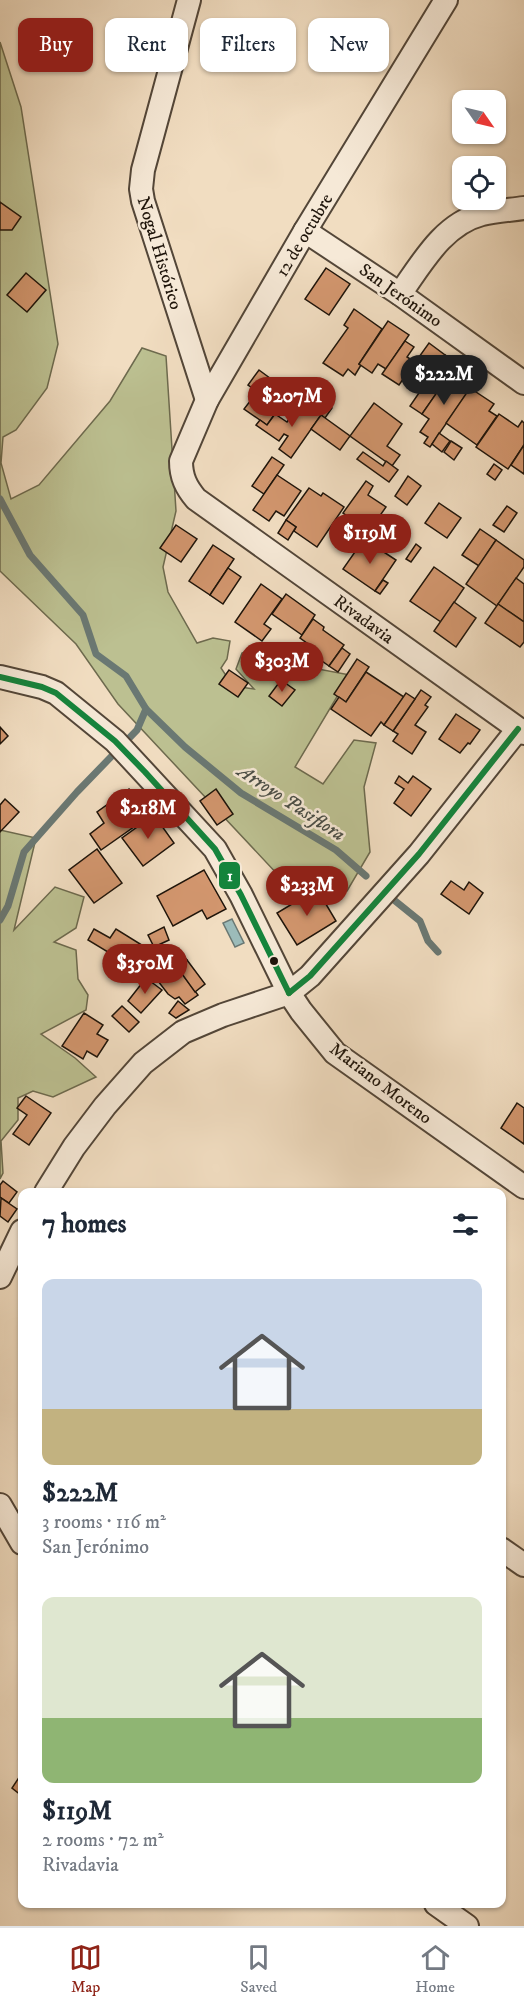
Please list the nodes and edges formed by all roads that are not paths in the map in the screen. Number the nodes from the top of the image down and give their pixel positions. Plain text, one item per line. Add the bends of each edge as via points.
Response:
1 (189, 0) edge
2 (446, 0) edge
3 (524, 208) edge
4 (305, 231) junction
5 (400, 294) junction
6 (524, 382) edge
7 (207, 400) junction
8 (182, 477) joint
9 (0, 677) edge
10 (521, 731) edge
11 (290, 993) junction
12 (524, 1187) edge
13 (49, 1188) edge
14 (18, 1239) edge
15 (0, 1277) edge
16 (0, 1505) edge
17 (18, 1536) edge
18 (506, 1552) edge
19 (524, 1565) edge
20 (442, 1908) edge
21 (467, 1926) edge

1 - 7 street, Nogal Histórico via 141,189
2 - 4 street, 12 de octubre
3 - 5 street via 481,214 456,225 438,242
4 - 5 street, San Jerónimo
4 - 7 street, 12 de octubre
5 - 6 street, San Jerónimo
7 - 8 street, 12 de octubre via 181,461
8 - 10 street, Rivadavia via 196,499
9 - 11 street, Mariano Moreno via 56,693 122,749 215,849
10 - 11 street via 419,854 310,976
11 - 12 street, Mariano Moreno via 335,1053
11 - 13 street via 183,1032 143,1063 105,1106
14 - 15 street
16 - 17 street
18 - 19 street
20 - 21 street

